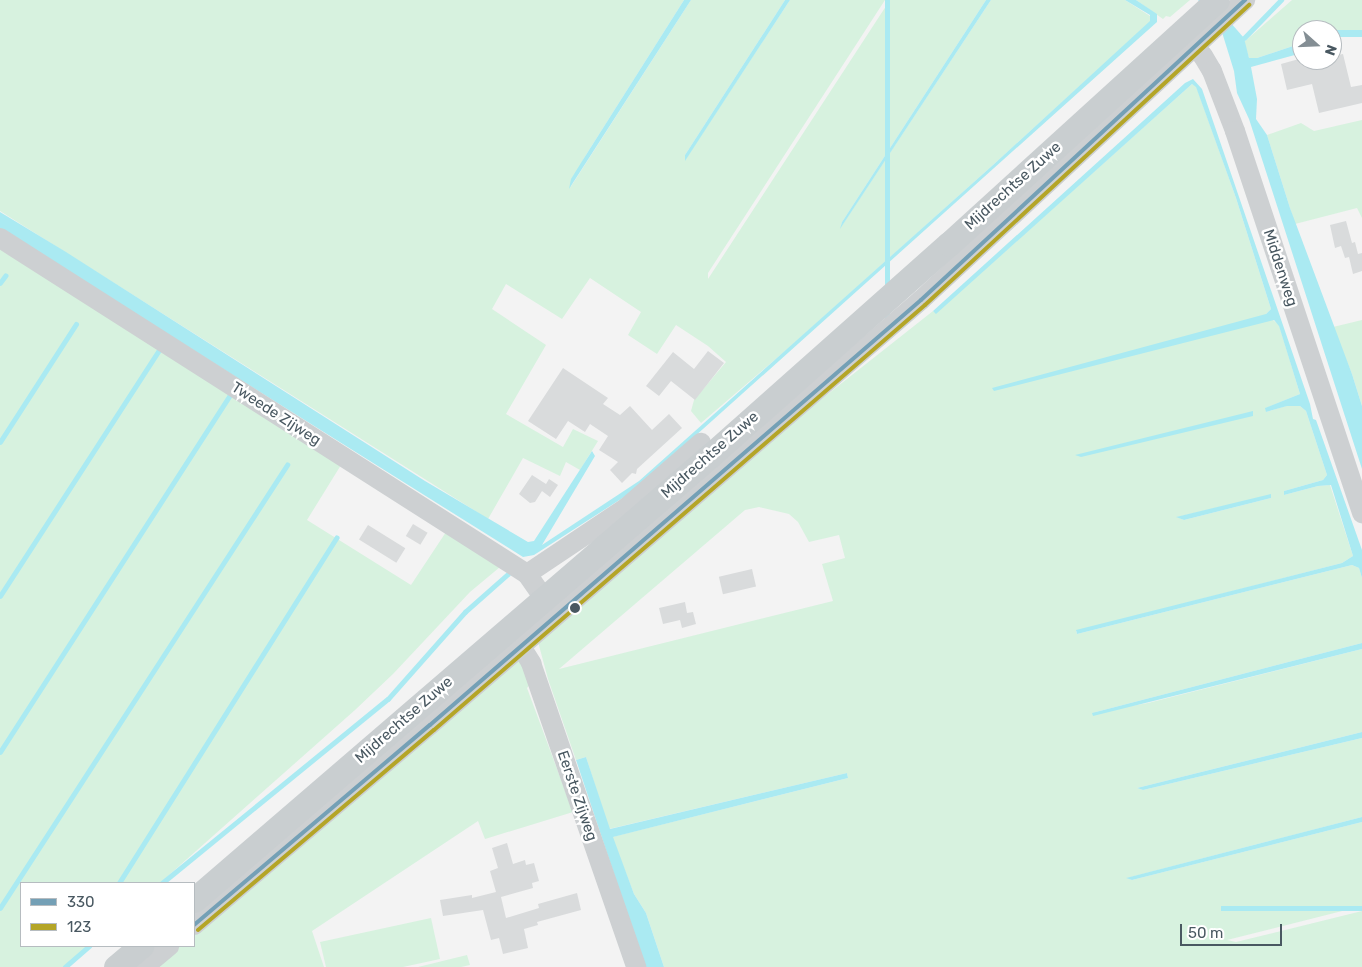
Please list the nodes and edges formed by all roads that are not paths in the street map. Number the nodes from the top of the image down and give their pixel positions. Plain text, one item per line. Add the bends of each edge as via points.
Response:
1 (1222, 11) edge
2 (1188, 40) junction
3 (0, 238) edge
4 (701, 443) dead end
5 (1362, 513) edge
6 (527, 574) junction
7 (544, 598) junction
8 (515, 638) junction
9 (195, 899) edge
10 (195, 924) edge
11 (140, 947) edge
12 (168, 947) edge
13 (116, 967) edge
14 (144, 967) edge
15 (636, 967) edge

1 - 2 main road, Mijdrechtse Zuwe
2 - 5 street, Middenweg via 1212,71 1235,131
2 - 7 main road, Mijdrechtse Zuwe
2 - 8 street, Mijdrechtse Zuwe via 921,300
3 - 6 street, Tweede Zijweg
4 - 6 street, Mijdrechtse Zuwe via 628,507
6 - 7 street, Tweede Zijweg
7 - 8 main road, Mijdrechtse Zuwe
8 - 9 main road, Mijdrechtse Zuwe
8 - 10 street, Mijdrechtse Zuwe
8 - 15 street, Eerste Zijweg via 531,664
11 - 13 main road
12 - 14 street

